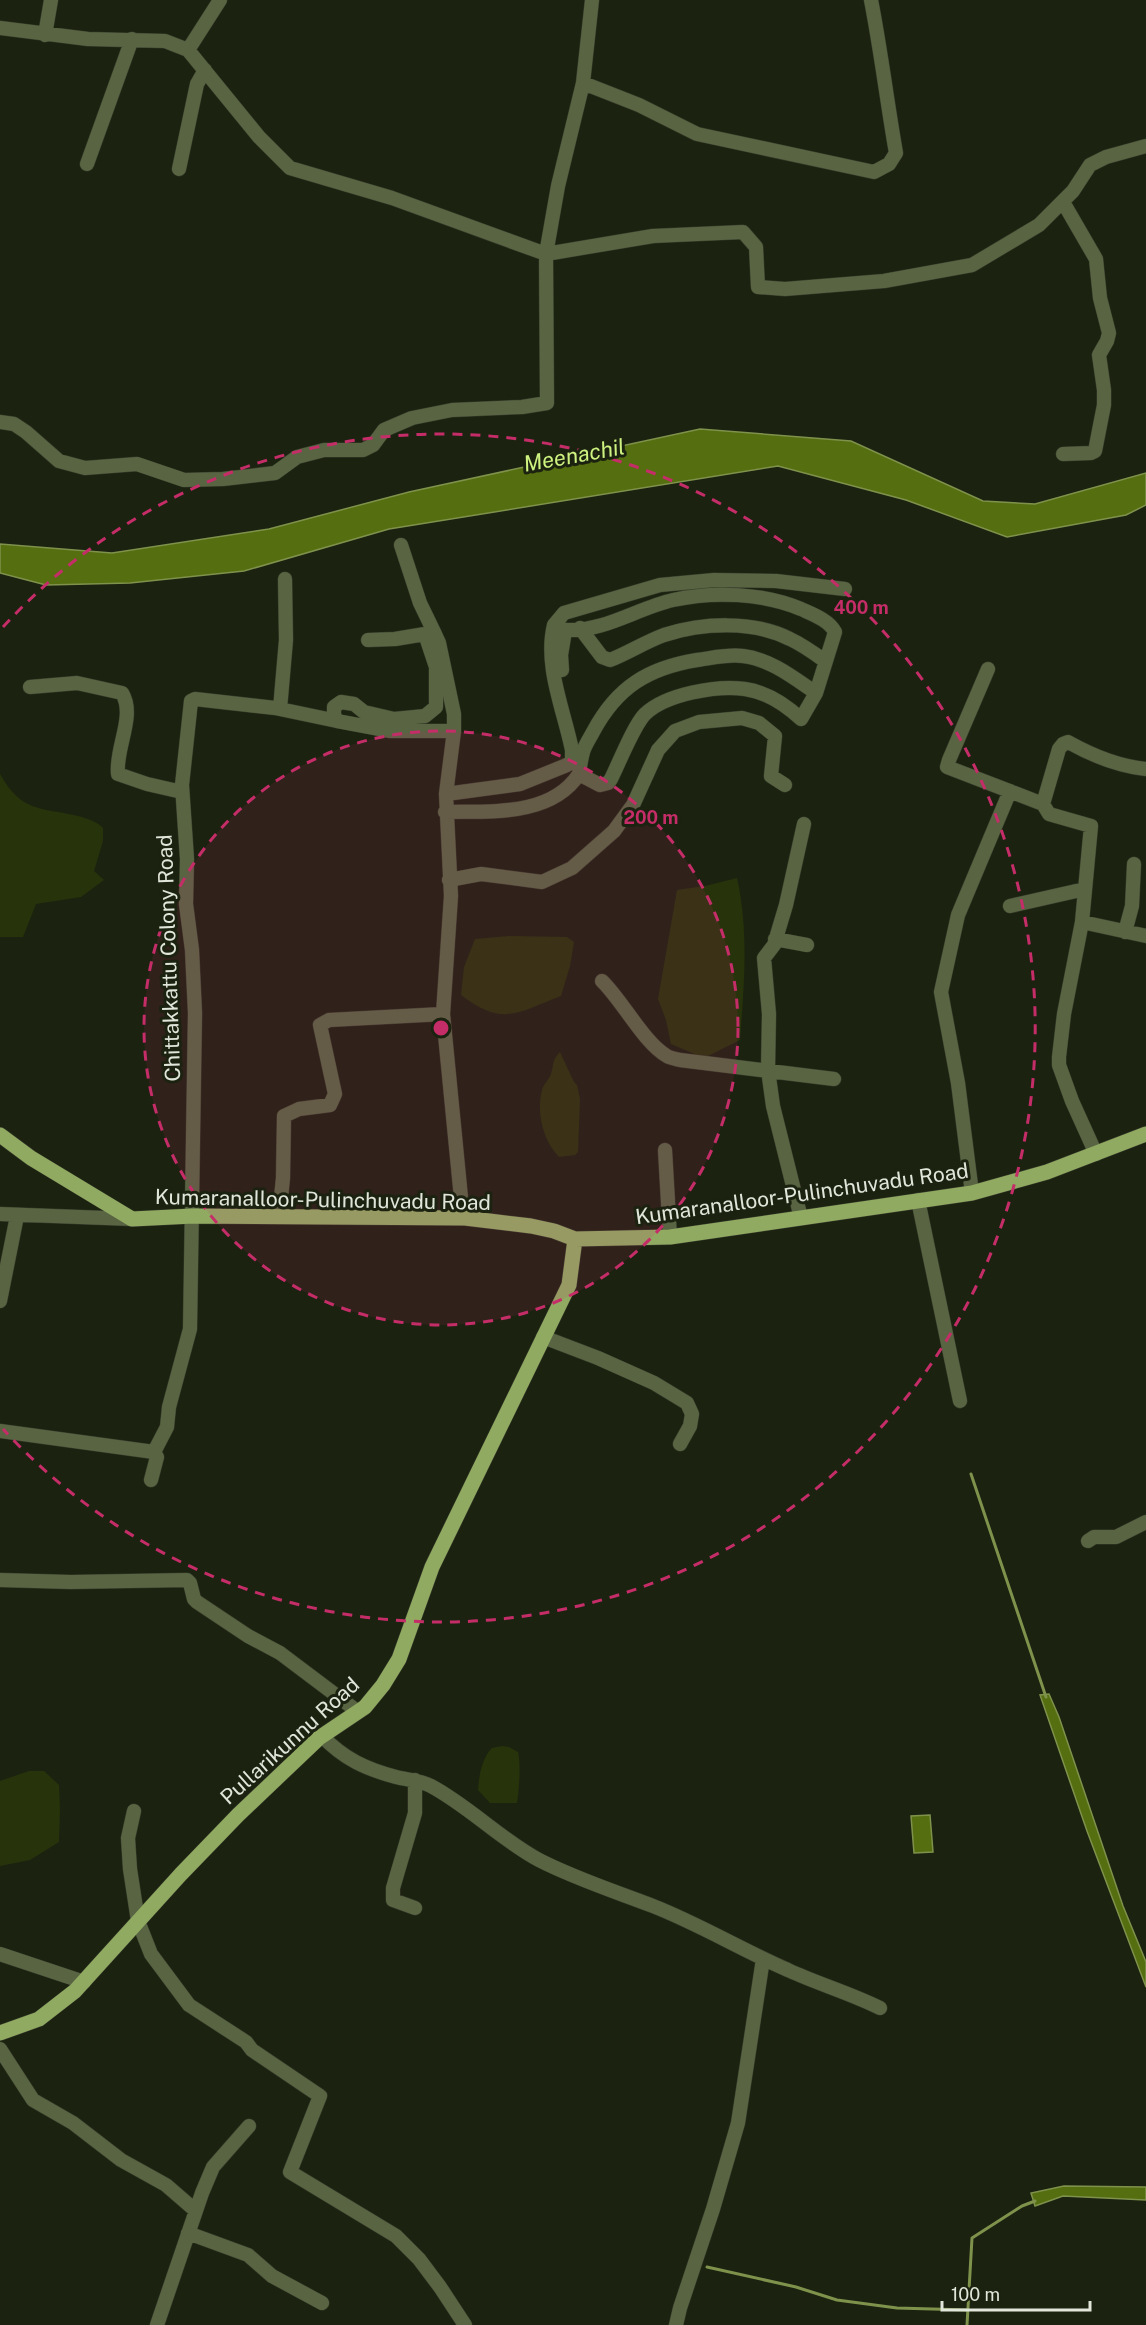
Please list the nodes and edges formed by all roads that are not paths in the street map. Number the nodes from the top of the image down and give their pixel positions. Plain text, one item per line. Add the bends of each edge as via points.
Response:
1 (51, 0) edge
2 (220, 0) edge
3 (592, 0) edge
4 (871, 0) edge
5 (0, 28) edge
6 (45, 35) junction
7 (132, 39) junction
8 (188, 50) junction
9 (205, 70) junction
10 (583, 82) junction
11 (1146, 146) edge
12 (87, 164) dead end
13 (179, 169) dead end
14 (1063, 202) junction
15 (546, 254) junction
16 (0, 422) edge
17 (1063, 454) dead end
18 (401, 545) dead end
19 (285, 579) dead end
20 (845, 589) dead end
21 (559, 628) junction
22 (580, 628) junction
23 (429, 633) junction
24 (368, 640) dead end
25 (825, 661) junction
26 (988, 669) dead end
27 (30, 687) dead end
28 (816, 693) junction
29 (280, 709) junction
30 (337, 722) junction
31 (454, 731) junction
32 (582, 753) junction
33 (1146, 769) edge
34 (579, 774) junction
35 (785, 785) dead end
36 (1010, 791) junction
37 (182, 792) junction
38 (446, 794) junction
39 (1043, 804) junction
40 (445, 812) junction
41 (804, 824) dead end
42 (1134, 864) dead end
43 (449, 880) junction
44 (1085, 889) junction
45 (1010, 906) dead end
46 (1083, 922) junction
47 (1125, 932) junction
48 (1146, 936) edge
49 (776, 939) junction
50 (807, 945) dead end
51 (602, 981) dead end
52 (443, 1014) junction
53 (768, 1070) junction
54 (834, 1079) dead end
55 (1146, 1134) edge
56 (0, 1135) edge
57 (665, 1150) dead end
58 (1096, 1154) junction
59 (972, 1193) junction
60 (918, 1200) junction
61 (0, 1214) edge
62 (17, 1216) junction
63 (192, 1216) junction
64 (279, 1217) junction
65 (463, 1218) junction
66 (801, 1218) junction
67 (132, 1220) junction
68 (670, 1238) junction
69 (574, 1239) junction
70 (0, 1301) edge
71 (543, 1337) junction
72 (960, 1401) dead end
73 (0, 1431) edge
74 (680, 1444) dead end
75 (154, 1452) junction
76 (151, 1480) dead end
77 (1146, 1522) edge
78 (1088, 1541) dead end
79 (0, 1580) edge
80 (357, 1711) junction
81 (322, 1736) junction
82 (415, 1780) junction
83 (134, 1811) dead end
84 (415, 1908) dead end
85 (138, 1921) junction
86 (0, 1954) edge
87 (763, 1959) junction
88 (84, 1982) junction
89 (880, 2008) dead end
90 (0, 2033) edge
91 (0, 2049) edge
92 (249, 2126) dead end
93 (196, 2211) junction
94 (188, 2233) junction
95 (322, 2303) dead end
96 (157, 2325) edge
97 (465, 2325) edge
98 (676, 2325) edge

1 - 6 street
2 - 8 street
3 - 10 street
4 - 10 street via 896,153 889,164 874,172 697,134
5 - 6 street
6 - 7 street
7 - 8 street via 165,41
7 - 12 street
8 - 9 street
9 - 13 street via 197,84
9 - 15 street via 290,168 393,198
10 - 15 street
11 - 14 street via 1090,165
14 - 15 street via 1040,225 972,265 884,280 785,289 758,287 756,247 743,232 653,236
14 - 17 street via 1096,259 1109,333 1099,355 1104,405 1095,451
15 - 16 street via 547,403 452,410 412,418 384,430 373,445 363,450 324,450 297,457 275,473 224,479 184,480 137,464 85,468 58,461 15,424
18 - 23 street
19 - 29 street via 286,640
20 - 21 street via 776,581 714,580 660,585 564,613
21 - 22 street
21 - 32 street via 561,667
21 - 38 street via 551,637 552,660 572,761 520,784
22 - 25 street via 597,651 610,660 661,636 724,625 789,638
22 - 25 street via 603,625 646,607 692,596 768,600 815,615 832,627 835,632
23 - 24 street
23 - 30 street via 436,667 436,707 425,716 394,719 341,702 334,707
23 - 31 street via 439,643
25 - 28 street
26 - 36 street via 947,767
27 - 37 street via 77,683 122,693 127,701 118,774
28 - 32 street via 781,670 744,656 680,663 644,676 613,700
28 - 34 street via 801,719 777,700 747,689 678,696 643,716 608,783 600,785
29 - 30 street
29 - 37 street, Chittakkattu Colony Road via 192,700
30 - 31 street via 390,731
31 - 38 street
32 - 34 street
33 - 39 street via 1093,756 1068,742 1059,749
34 - 40 street via 556,796 530,806 502,811
35 - 43 street via 771,776 775,736 768,728 742,718 699,723 675,730 666,740 633,806 614,831 572,868 542,882 481,874
36 - 39 street
36 - 59 street via 958,915 941,992
37 - 63 street, Chittakkattu Colony Road via 195,1013
38 - 40 street
39 - 44 street via 1049,814 1091,826
40 - 43 street
41 - 49 street
42 - 47 street via 1132,906
43 - 52 street
44 - 45 street
44 - 46 street
46 - 47 street
46 - 58 street via 1064,1014 1059,1065
47 - 48 street
49 - 50 street
49 - 53 street via 764,958
51 - 53 street via 650,1041 667,1056
52 - 64 street via 329,1020 320,1025 335,1094 330,1105 299,1108 284,1116
52 - 65 street
53 - 54 street
53 - 66 street
55 - 58 main road, Kumaranalloor-Pulinchuvadu Road
56 - 67 main road
57 - 68 street
58 - 59 main road, Kumaranalloor-Pulinchuvadu Road
59 - 60 main road, Kumaranalloor-Pulinchuvadu Road
60 - 66 main road, Kumaranalloor-Pulinchuvadu Road
60 - 72 street
61 - 62 street
62 - 67 street
62 - 70 street
63 - 64 main road, Kumaranalloor-Pulinchuvadu Road
63 - 67 main road, Kumaranalloor-Pulinchuvadu Road
63 - 75 street, Chittakkattu Colony Road via 190,1329 166,1427
64 - 65 main road, Kumaranalloor-Pulinchuvadu Road
65 - 69 main road, Kumaranalloor-Pulinchuvadu Road via 531,1226
66 - 68 main road, Kumaranalloor-Pulinchuvadu Road
68 - 69 main road, Kumaranalloor-Pulinchuvadu Road
69 - 71 main road, Pullarikunnu Road via 568,1285
71 - 74 street via 654,1383 687,1403 692,1414 690,1426
71 - 80 main road, Pullarikunnu Road via 432,1568 399,1659 383,1685
73 - 75 street
75 - 76 street, Chittakkattu Colony Road
77 - 78 street via 1116,1537 1094,1537
79 - 80 street via 186,1580 197,1602 280,1653
80 - 81 main road, Pullarikunnu Road
81 - 82 street via 350,1760 388,1775
81 - 85 main road, Pullarikunnu Road via 238,1815
82 - 84 street via 415,1813 393,1888 393,1900
82 - 87 street via 457,1802 539,1859 593,1886 662,1910
83 - 85 street via 128,1838
85 - 88 main road, Pullarikunnu Road
85 - 97 street via 151,1954 189,2005 320,2096 291,2172 396,2236 440,2287
86 - 88 street
87 - 89 street
87 - 98 street via 738,2123
88 - 90 main road, Pullarikunnu Road via 39,2019
91 - 93 street via 33,2100 73,2123 121,2160 166,2185
92 - 93 street via 213,2167
93 - 94 street
94 - 95 street via 248,2255 272,2276
94 - 96 street

